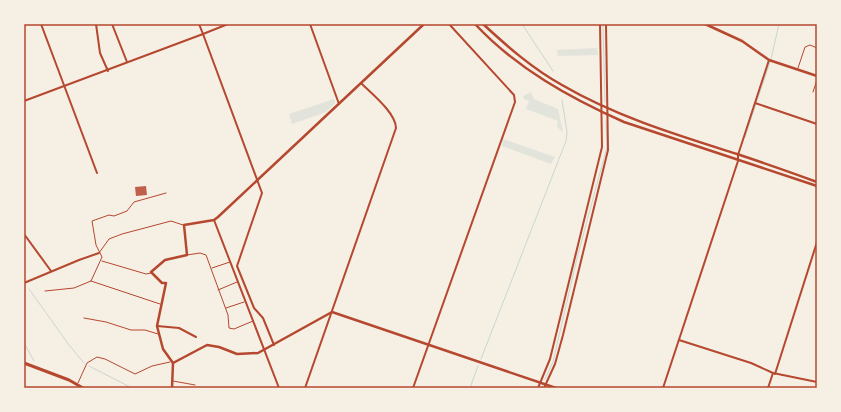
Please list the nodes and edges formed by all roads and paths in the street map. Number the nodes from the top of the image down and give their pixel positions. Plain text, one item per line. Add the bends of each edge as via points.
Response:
1 (41, 24) edge
2 (96, 24) edge
3 (112, 24) edge
4 (199, 24) edge
5 (228, 24) edge
6 (310, 24) edge
7 (449, 24) edge
8 (475, 24) edge
9 (483, 24) edge
10 (600, 24) edge
11 (606, 24) edge
12 (705, 24) edge
13 (422, 25) edge
14 (203, 34) junction
15 (817, 48) edge
16 (770, 60) junction
17 (127, 62) junction
18 (797, 70) junction
19 (108, 71) junction
20 (817, 76) edge
21 (817, 80) edge
22 (361, 82) junction
23 (64, 87) junction
24 (813, 92) dead end
25 (24, 101) edge
26 (339, 104) junction
27 (756, 104) junction
28 (602, 107) junction
29 (608, 109) junction
30 (602, 112) junction
31 (608, 115) junction
32 (817, 124) edge
33 (738, 154) junction
34 (738, 161) junction
35 (97, 173) dead end
36 (258, 180) junction
37 (817, 182) edge
38 (817, 186) edge
39 (166, 194) dead end
40 (214, 220) junction
41 (184, 225) junction
42 (24, 234) edge
43 (817, 242) edge
44 (99, 253) junction
45 (186, 255) junction
46 (102, 261) junction
47 (230, 262) junction
48 (210, 268) junction
49 (51, 271) junction
50 (152, 272) junction
51 (91, 281) junction
52 (238, 282) junction
53 (24, 283) edge
54 (218, 290) junction
55 (45, 291) dead end
56 (245, 301) junction
57 (162, 304) junction
58 (226, 308) junction
59 (332, 312) junction
60 (84, 318) dead end
61 (253, 321) junction
62 (157, 326) junction
63 (158, 334) junction
64 (196, 337) dead end
65 (679, 340) junction
66 (274, 345) junction
67 (428, 345) junction
68 (265, 350) junction
69 (24, 363) edge
70 (172, 363) junction
71 (774, 373) junction
72 (172, 381) junction
73 (541, 382) junction
74 (817, 382) edge
75 (78, 383) junction
76 (546, 383) junction
77 (195, 385) dead end
78 (83, 388) edge
79 (172, 388) edge
80 (279, 388) edge
81 (305, 388) edge
82 (413, 388) edge
83 (538, 388) edge
84 (544, 388) edge
85 (556, 388) edge
86 (663, 388) edge
87 (768, 388) edge

1 - 23 street
2 - 19 street via 100,53
3 - 17 street
4 - 14 street
5 - 14 street
6 - 26 street
7 - 67 street via 514,95 514,102
8 - 30 street via 526,68 559,90
9 - 28 street via 534,67
10 - 28 street
11 - 29 street
12 - 16 street via 742,41
13 - 22 street
14 - 17 street
14 - 36 street
15 - 18 lane via 810,45 805,47
16 - 18 street
16 - 27 street
17 - 19 street
18 - 20 street
19 - 23 street
21 - 24 lane
22 - 26 street
22 - 59 street via 389,112 396,128
23 - 25 street
23 - 35 street
26 - 36 street
27 - 32 street
27 - 33 street
28 - 29 street
28 - 30 street
29 - 31 street
29 - 33 street via 648,126
30 - 31 street
30 - 73 street via 602,147 550,359
31 - 34 street
31 - 76 street via 608,150 563,335 555,364
33 - 34 street
33 - 37 street
34 - 38 street
34 - 65 street
36 - 40 street
36 - 66 street via 262,197 237,266 254,308 263,318
39 - 44 lane via 134,202 127,211 92,221
40 - 41 street
40 - 47 street
41 - 44 lane via 171,221 122,234 109,239
41 - 45 street
42 - 49 street
43 - 71 street
44 - 46 lane
44 - 49 street
45 - 48 lane via 203,254 208,259
45 - 50 street via 165,260
46 - 50 lane via 146,274
46 - 51 lane
47 - 48 lane
47 - 52 street
48 - 54 lane
49 - 53 street
50 - 57 street via 162,283 166,283
51 - 55 lane via 74,288
51 - 57 lane
52 - 54 lane
52 - 56 street
54 - 58 lane
56 - 58 lane
56 - 61 street
57 - 62 street
58 - 61 lane via 230,329
59 - 66 street
59 - 67 street
59 - 81 street
60 - 63 lane
61 - 68 street
62 - 63 street
62 - 64 street via 179,328
63 - 70 street
65 - 71 street
65 - 86 street
66 - 68 street
67 - 73 street
67 - 82 street
68 - 70 street via 244,355 206,345
68 - 80 street
69 - 75 main road
70 - 72 street
70 - 75 lane via 152,366 135,374 96,357 87,363
71 - 74 street
71 - 87 street
72 - 77 lane
72 - 79 street
73 - 76 street
73 - 83 street
75 - 78 main road
76 - 84 street
76 - 85 street

